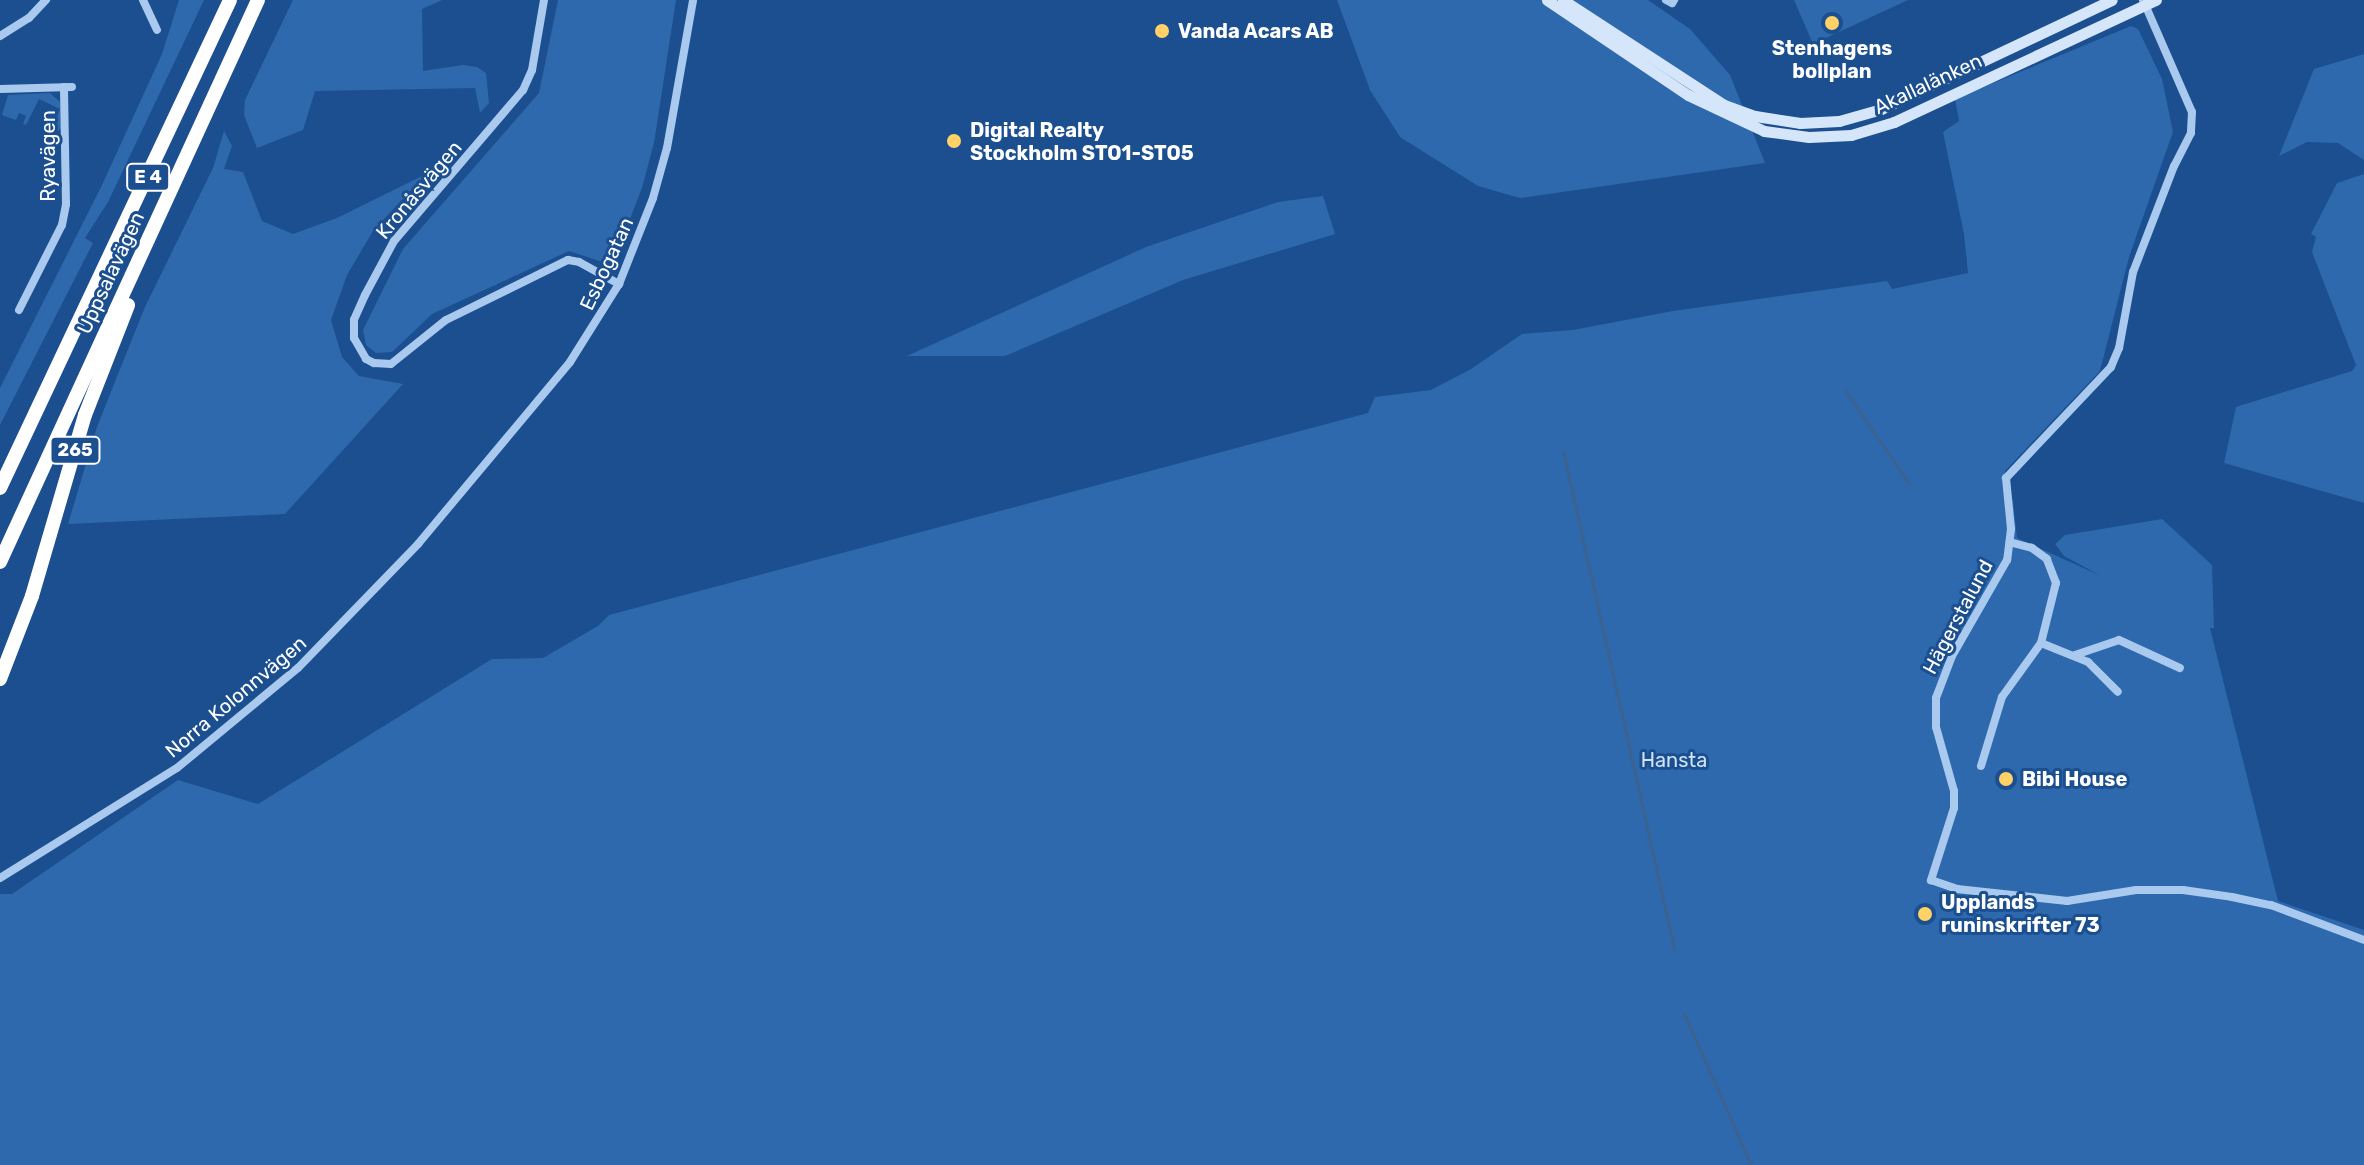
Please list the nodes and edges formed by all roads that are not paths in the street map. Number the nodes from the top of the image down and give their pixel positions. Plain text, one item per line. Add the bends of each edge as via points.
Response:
1 (46, 0) edge
2 (143, 0) edge
3 (230, 0) edge
4 (258, 0) edge
5 (544, 0) edge
6 (693, 0) edge
7 (1547, 0) edge
8 (1563, 0) edge
9 (2112, 0) edge
10 (2148, 1) edge
11 (157, 30) dead end
12 (0, 36) edge
13 (0, 89) edge
14 (174, 183) junction
15 (619, 284) junction
16 (19, 310) dead end
17 (3, 481) edge
18 (457, 498) joint
19 (2010, 542) junction
20 (0, 562) edge
21 (2041, 643) junction
22 (2075, 655) junction
23 (2180, 668) dead end
24 (0, 679) edge
25 (2118, 692) dead end
26 (1981, 766) dead end
27 (0, 878) edge
28 (2364, 940) edge

1 - 12 street
2 - 11 street
3 - 17 highway, Uppsalavägen / E 4
4 - 14 highway, Uppsalavägen / E 4
5 - 15 street, Kronåsvägen via 532,70 523,90 394,241 354,320 354,338 366,359 391,364 446,320 568,260
6 - 15 street, Esbogatan via 667,148
7 - 10 main road, Akallalänken via 1699,101 1764,131 1809,137 1851,135 1894,122
8 - 9 main road, Akallalänken via 1724,105 1755,116 1809,123 1881,109
10 - 19 street, Hägerstalund via 2192,112 2191,133 2133,272 2111,367 2006,478
13 - 16 street, Ryavägen via 68,87 62,225
14 - 20 highway, Uppsalavägen / E 4
14 - 24 highway, 265 via 85,415 32,596
15 - 18 street, Esbogatan via 570,362
18 - 27 street, Norra Kolonnvägen via 334,635 257,704 177,768
19 - 21 street, Hägerstalund via 2032,548 2052,566 2056,583
19 - 28 street, Hägerstalund via 2000,577 1939,686 1936,727 1954,808 1931,880 1957,889 2067,901 2136,890 2183,890 2271,905
21 - 22 street
21 - 26 street, Hägerstalund via 2002,697
22 - 23 street via 2119,640
22 - 25 street

